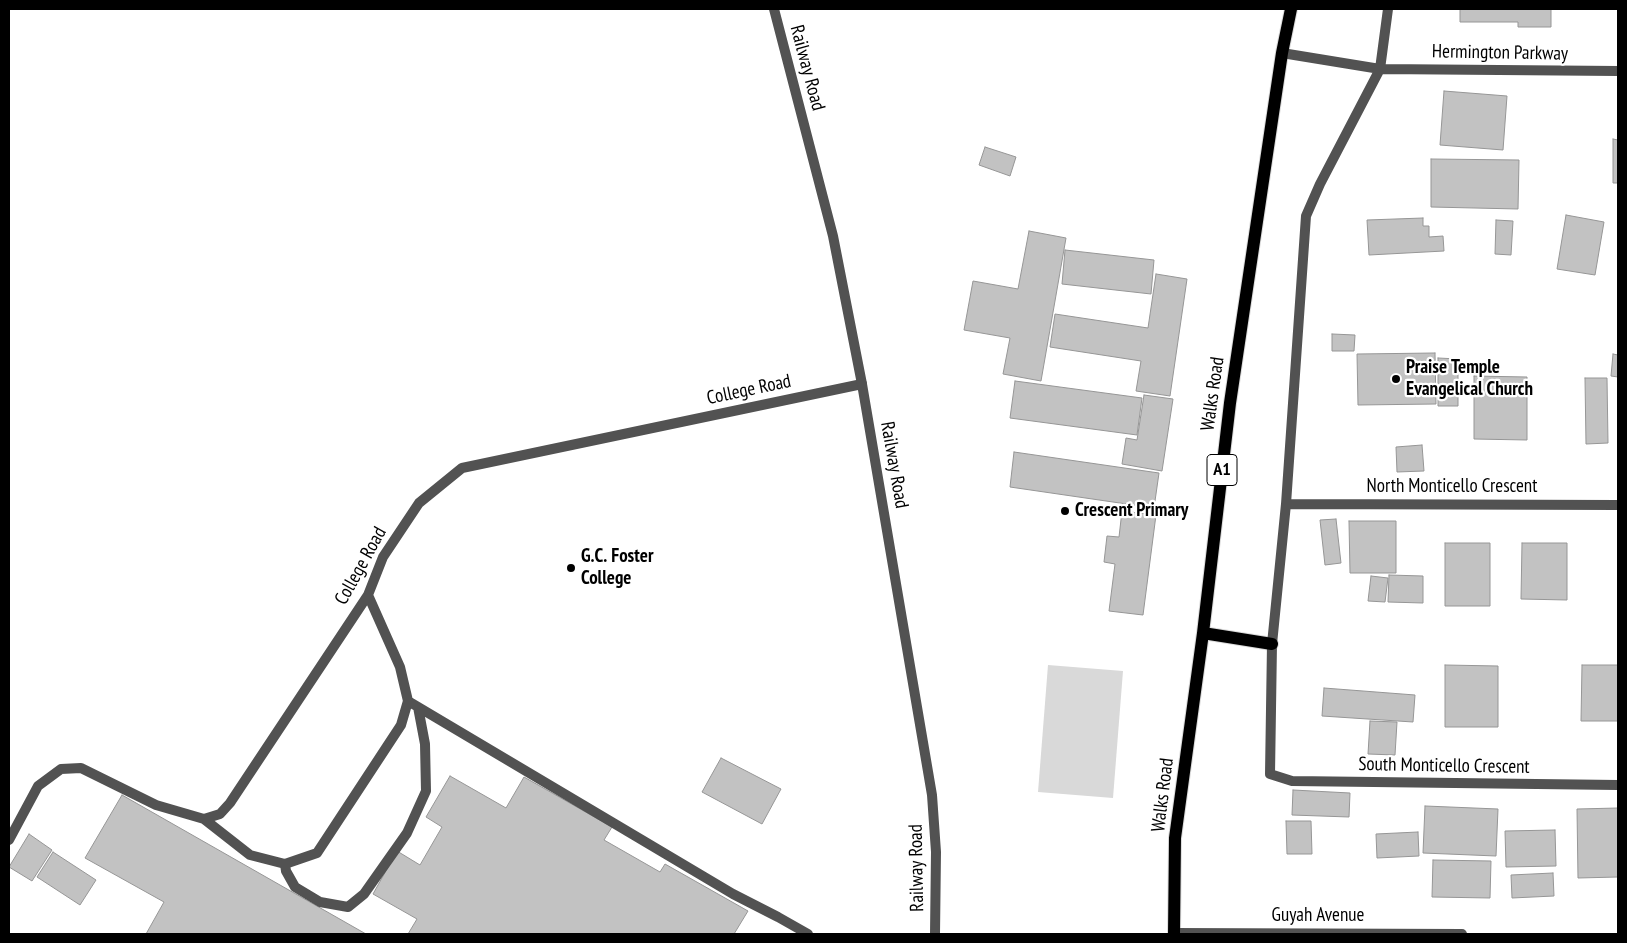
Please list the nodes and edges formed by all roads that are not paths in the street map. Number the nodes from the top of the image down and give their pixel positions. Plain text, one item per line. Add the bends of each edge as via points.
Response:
1 (774, 9) edge
2 (1292, 9) edge
3 (1388, 9) edge
4 (1282, 53) junction
5 (1380, 69) junction
6 (1618, 72) edge
7 (862, 384) junction
8 (1286, 504) junction
9 (1618, 505) edge
10 (368, 595) junction
11 (1203, 633) junction
12 (1272, 644) junction
13 (408, 701) junction
14 (418, 707) junction
15 (1618, 785) edge
16 (204, 819) junction
17 (9, 840) edge
18 (285, 864) junction
19 (808, 934) edge
20 (935, 934) edge
21 (1174, 934) edge
22 (1462, 934) edge

1 - 7 street, Railway Road via 833,236
2 - 4 main road, Walks Road / A1
3 - 5 street
4 - 5 street, Hermington Parkway
4 - 11 main road, Walks Road / A1 via 1230,403
5 - 6 street, Hermington Parkway
5 - 8 street via 1306,216
7 - 10 street, College Road via 462,468 419,503 383,556
7 - 20 street, Railway Road via 932,795 936,852
8 - 9 street, North Monticello Crescent
8 - 12 street
10 - 13 street via 400,668
10 - 16 street, College Road via 230,803 220,814
11 - 12 main road
11 - 21 main road, Walks Road / A1 via 1175,838
12 - 15 street, South Monticello Crescent via 1270,774 1292,781
13 - 14 street
13 - 18 street via 401,725 317,853
14 - 18 street via 426,744 426,791 407,833 364,894 348,907 320,902 295,887
14 - 19 street via 733,894
16 - 17 street via 156,805 81,768 61,769 38,786
16 - 18 street via 250,855
21 - 22 street, Guyah Avenue

